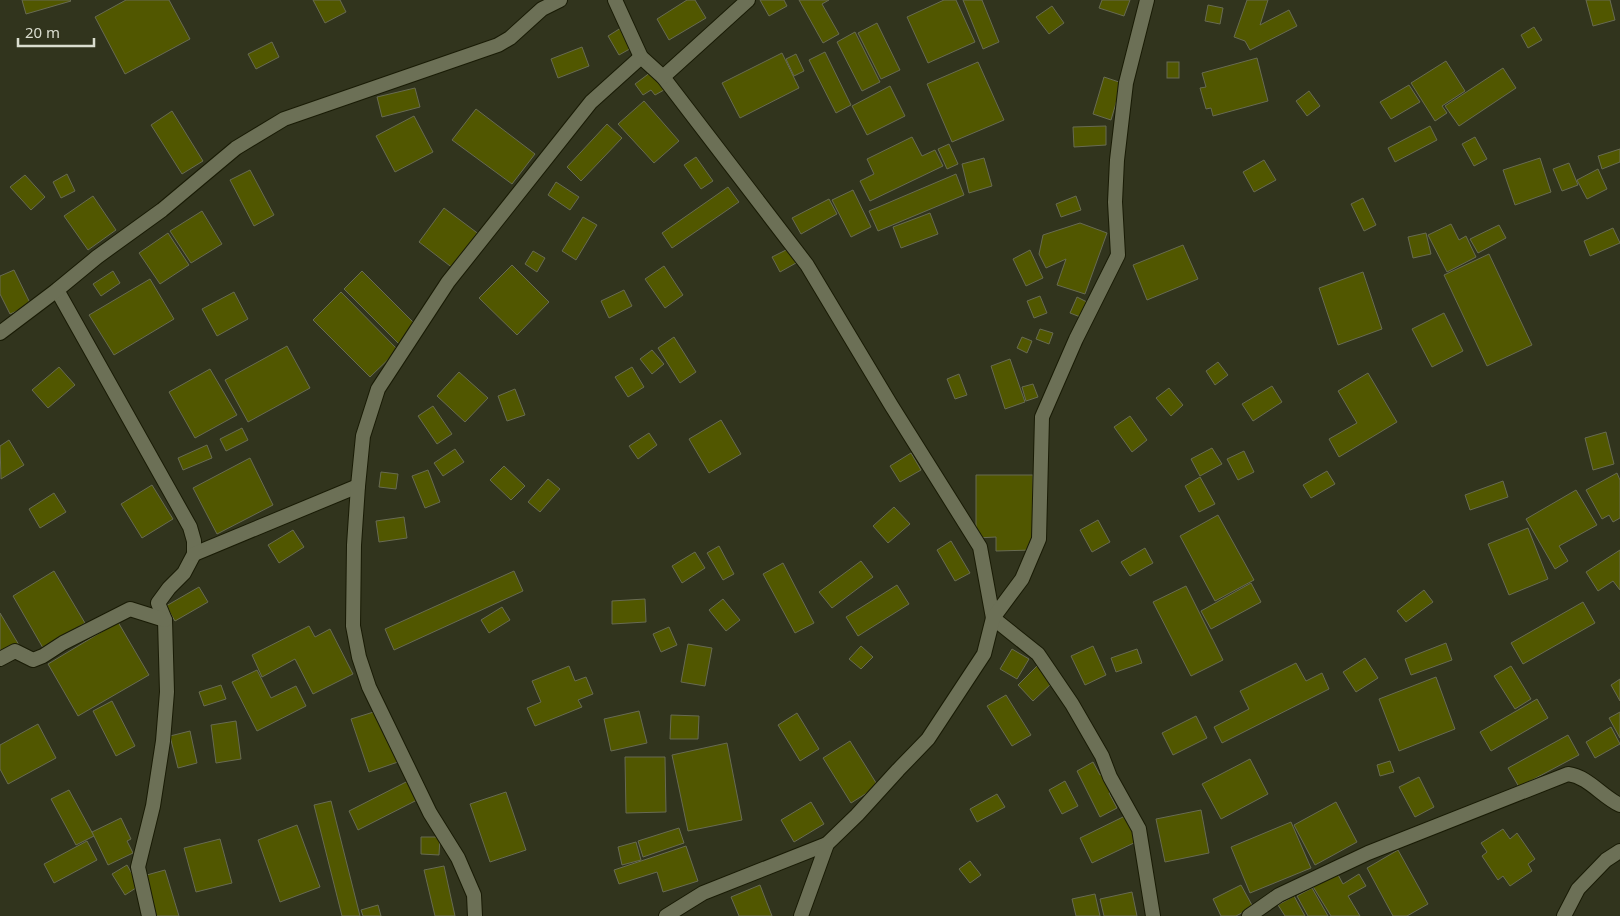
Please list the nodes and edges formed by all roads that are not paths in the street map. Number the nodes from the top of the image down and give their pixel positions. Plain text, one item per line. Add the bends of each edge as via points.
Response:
1 (560, 0) edge
2 (615, 0) edge
3 (748, 0) edge
4 (1147, 0) edge
5 (640, 57) junction
6 (663, 77) junction
7 (57, 290) junction
8 (0, 333) edge
9 (358, 486) junction
10 (194, 554) junction
11 (993, 618) junction
12 (165, 620) junction
13 (0, 659) edge
14 (1620, 805) edge
15 (827, 844) junction
16 (1620, 851) edge
17 (149, 916) edge
18 (475, 916) edge
19 (666, 916) edge
20 (801, 916) edge
21 (1153, 916) edge
22 (1249, 916) edge
23 (1564, 916) edge

1 - 7 street via 542,9 498,45 284,119 263,131 236,148 162,210
2 - 5 street
3 - 6 street
4 - 11 street via 1126,84 1117,160 1118,256 1076,339 1042,417 1039,539 1022,579
5 - 6 street
5 - 9 street via 591,102 448,282 378,389 363,436
6 - 11 street via 807,265 980,547
7 - 8 street
7 - 10 street via 179,504 190,527
9 - 10 street
9 - 18 street via 353,626 359,657 369,686 430,812 458,858 474,895
10 - 12 street via 184,573 158,603
11 - 15 street via 984,654 928,739
11 - 21 street via 1038,654 1102,756 1138,829
12 - 13 street via 130,609 33,660 15,652
12 - 17 street via 167,692 163,741 153,806 138,866
14 - 22 street via 1587,781 1568,774 1368,853 1279,895
15 - 19 street via 703,893
15 - 20 street
16 - 23 street via 1606,860 1578,889

